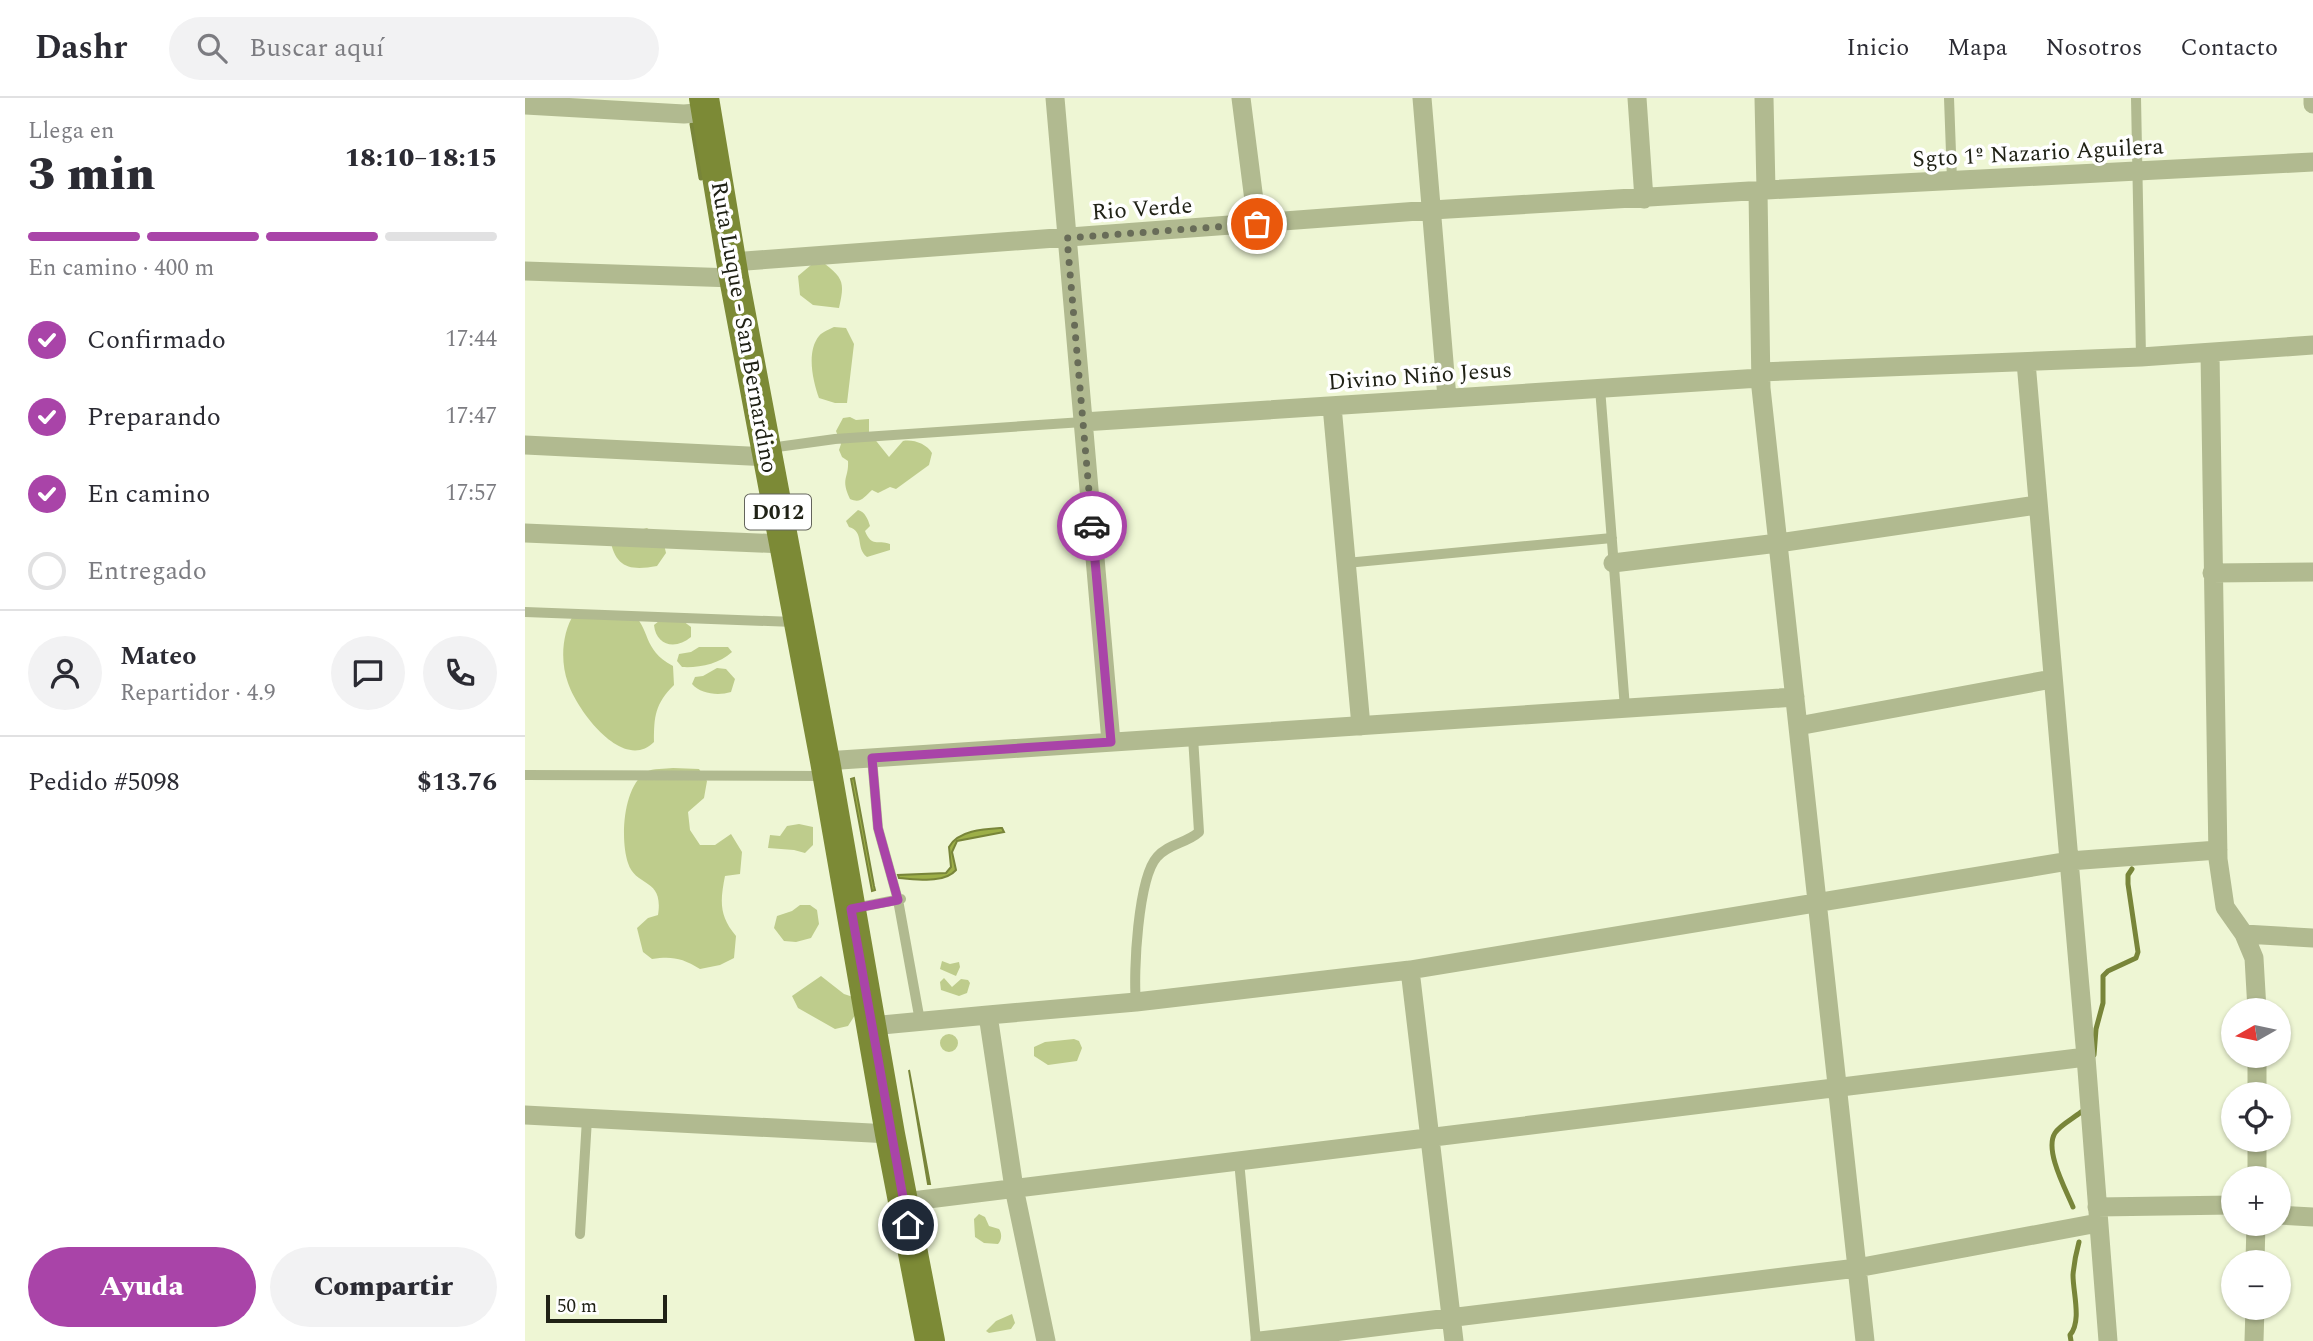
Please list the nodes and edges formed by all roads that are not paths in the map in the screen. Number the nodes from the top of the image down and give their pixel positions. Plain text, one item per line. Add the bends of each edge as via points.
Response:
1 (1055, 98) edge
2 (1241, 98) edge
3 (1422, 98) edge
4 (1637, 98) edge
5 (1765, 98) edge
6 (1949, 98) edge
7 (2136, 98) edge
8 (2313, 98) edge
9 (2313, 104) edge
10 (525, 105) edge
11 (706, 105) edge
12 (2313, 162) edge
13 (2137, 171) junction
14 (1952, 180) junction
15 (1762, 190) junction
16 (1644, 199) junction
17 (1432, 210) junction
18 (1257, 224) junction
19 (1067, 238) junction
20 (733, 270) junction
21 (525, 271) edge
22 (2313, 345) edge
23 (2210, 353) junction
24 (2141, 357) junction
25 (2026, 362) junction
26 (1760, 375) junction
27 (1599, 388) junction
28 (1447, 398) junction
29 (1332, 406) junction
30 (1083, 422) junction
31 (525, 445) edge
32 (767, 453) junction
33 (2037, 505) junction
34 (525, 533) edge
35 (1612, 538) junction
36 (1778, 543) junction
37 (783, 544) junction
38 (1613, 563) junction
39 (1346, 564) junction
40 (2313, 572) edge
41 (2212, 573) junction
42 (525, 612) edge
43 (798, 622) junction
44 (2052, 680) junction
45 (1795, 697) junction
46 (1625, 708) junction
47 (1361, 726) junction
48 (1798, 726) junction
49 (1193, 737) junction
50 (1111, 742) junction
51 (872, 758) junction
52 (827, 769) junction
53 (525, 775) edge
54 (2218, 850) junction
55 (2069, 861) junction
56 (899, 900) junction
57 (1818, 904) junction
58 (851, 909) junction
59 (2244, 934) junction
60 (2313, 938) edge
61 (1410, 970) junction
62 (2256, 998) edge
63 (1136, 1002) junction
64 (988, 1015) junction
65 (920, 1021) junction
66 (871, 1026) junction
67 (2086, 1057) junction
68 (1838, 1088) junction
69 (525, 1115) edge
70 (587, 1119) junction
71 (890, 1134) junction
72 (1430, 1138) junction
73 (1239, 1161) junction
74 (1014, 1188) junction
75 (904, 1202) junction
76 (2221, 1206) edge
77 (2098, 1215) junction
78 (2291, 1216) edge
79 (2313, 1217) edge
80 (580, 1234) dead end
81 (1857, 1268) junction
82 (1451, 1318) junction
83 (2255, 1320) edge
84 (930, 1341) edge
85 (1046, 1341) edge
86 (1258, 1341) edge
87 (1454, 1341) edge
88 (1865, 1341) edge
89 (2108, 1341) edge
90 (2254, 1341) edge

1 - 19 street
2 - 18 street
3 - 17 street
4 - 16 street
5 - 15 street
6 - 14 lane
7 - 13 lane
8 - 9 street
10 - 11 street via 684,114
11 - 20 main road, Ruta Luque - San Bernardino / D012
12 - 13 street, Sgto 1º Nazario Aguilera
13 - 14 street, Sgto 1º Nazario Aguilera
13 - 24 lane
14 - 15 street, Sgto 1º Nazario Aguilera
15 - 16 street, Rio Verde
15 - 26 street
16 - 17 street, Rio Verde
17 - 18 street, Rio Verde
17 - 28 street
18 - 19 street, Rio Verde
19 - 20 street, Rio Verde
19 - 30 street
20 - 21 street, Rio Verde
20 - 32 main road, Ruta Luque - San Bernardino / D012
22 - 23 street, Divino Niño Jesus
23 - 24 street, Divino Niño Jesus
23 - 41 street
24 - 25 street, Divino Niño Jesus
25 - 26 street, Divino Niño Jesus
25 - 33 street
26 - 27 street, Divino Niño Jesus
26 - 36 street
27 - 28 street, Divino Niño Jesus
27 - 35 lane
28 - 29 street, Divino Niño Jesus
29 - 30 street, Divino Niño Jesus
29 - 39 street
30 - 32 lane via 835,439
30 - 50 street
31 - 32 street
32 - 37 main road, Ruta Luque - San Bernardino / D012
33 - 36 street
33 - 44 street
34 - 37 street
35 - 38 lane
35 - 39 lane
36 - 38 street
36 - 45 street
37 - 43 main road, Ruta Luque - San Bernardino / D012
38 - 46 lane
39 - 47 street
40 - 41 street
41 - 54 street
42 - 43 lane
43 - 52 main road, Ruta Luque - San Bernardino / D012
44 - 48 street
44 - 55 street
45 - 46 street
45 - 48 street
46 - 47 street
47 - 49 street
48 - 57 street
49 - 50 street
49 - 63 lane via 1199,832 1161,853 1150,869 1140,920
50 - 51 street
51 - 52 street
51 - 56 lane via 878,828
52 - 53 lane
52 - 58 main road, D012
54 - 55 street
54 - 59 street via 2225,907
55 - 57 street
55 - 67 street
56 - 58 lane
56 - 65 lane
57 - 61 street
57 - 68 street
58 - 66 main road, D012
59 - 60 street
59 - 62 street via 2254,958
61 - 63 street
61 - 72 street
63 - 64 street
64 - 65 street
64 - 74 street
65 - 66 street
66 - 71 main road, D012
67 - 68 street
67 - 77 street
68 - 72 street
68 - 81 street
69 - 70 street
70 - 71 street
70 - 80 lane
71 - 75 main road, D012
72 - 73 street
72 - 82 street
73 - 74 street
73 - 86 lane
74 - 75 street
74 - 85 street
75 - 84 main road, D012
76 - 77 street
77 - 81 street
77 - 89 street
78 - 79 street
81 - 82 street
81 - 88 street
82 - 86 street
82 - 87 street
83 - 90 street

